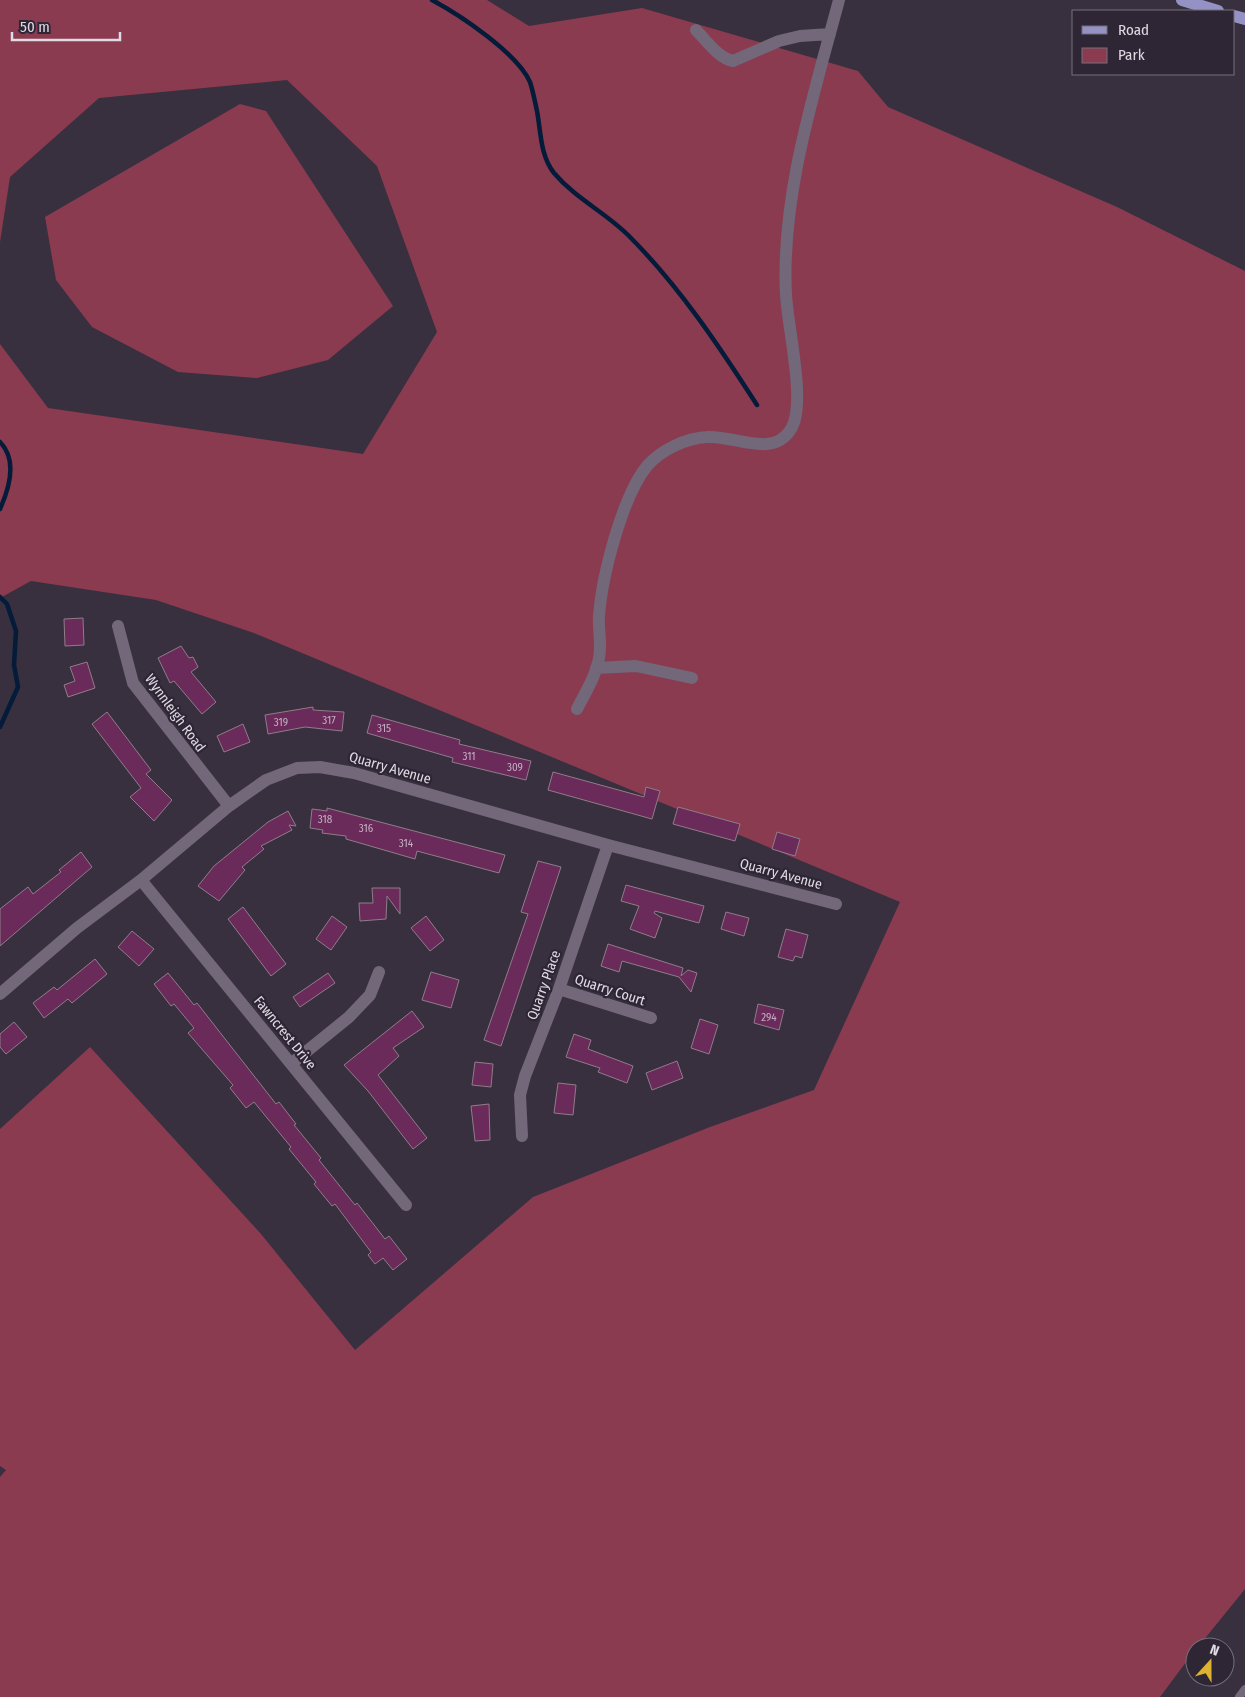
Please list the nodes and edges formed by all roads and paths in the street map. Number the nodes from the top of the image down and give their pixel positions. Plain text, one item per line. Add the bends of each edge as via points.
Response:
1 (839, 0) edge
2 (1182, 0) edge
3 (1215, 10) edge
4 (696, 30) dead end
5 (830, 34) junction
6 (118, 626) dead end
7 (596, 668) junction
8 (692, 678) dead end
9 (577, 709) dead end
10 (228, 806) junction
11 (608, 845) junction
12 (141, 880) junction
13 (836, 904) dead end
14 (379, 972) dead end
15 (559, 989) junction
16 (0, 994) edge
17 (651, 1018) dead end
18 (291, 1064) junction
19 (522, 1136) dead end
20 (406, 1205) dead end
21 (1245, 1689) edge
22 (1239, 1697) edge

1 - 5 street
2 - 3 main road
4 - 5 street via 727,60 733,61 800,36
5 - 7 street via 795,176 786,236 786,294 797,408 791,430 780,441 771,444 758,445 709,436 695,438 669,449 648,466 635,486 612,543 601,595 602,645
6 - 10 street, Wynnleigh Road via 133,684
7 - 8 street via 636,666
7 - 9 street
10 - 11 street, Quarry Avenue via 277,775 297,768 320,767 354,773
10 - 12 street, Quarry Avenue
11 - 13 street, Quarry Avenue
11 - 15 street, Quarry Place
12 - 16 street, Quarry Avenue via 77,928
12 - 18 street, Fawncrest Drive
14 - 18 street via 370,994 348,1017
15 - 17 street, Quarry Court
15 - 19 street, Quarry Place via 522,1088
18 - 20 street, Fawncrest Drive
21 - 22 lane

